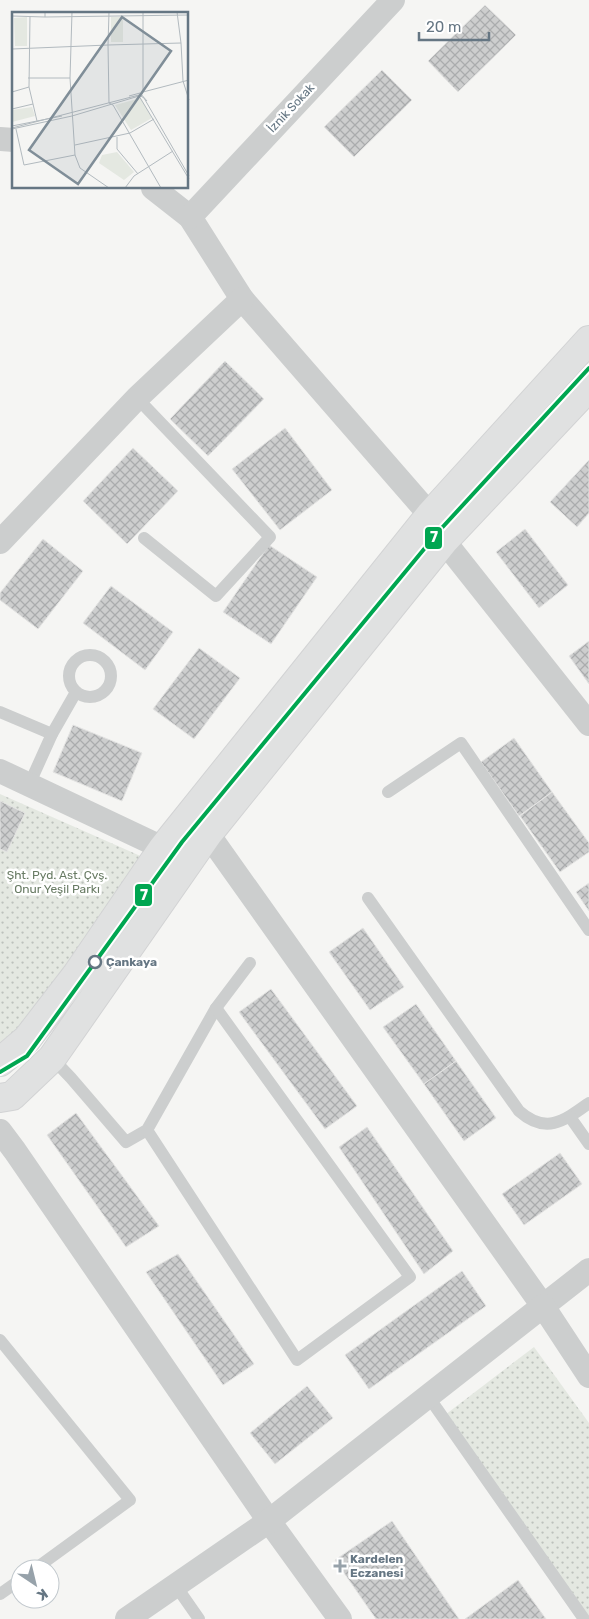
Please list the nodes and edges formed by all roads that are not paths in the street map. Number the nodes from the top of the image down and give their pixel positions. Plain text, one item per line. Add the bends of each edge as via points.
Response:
1 (393, 0) edge
2 (154, 189) edge
3 (190, 217) junction
4 (242, 299) junction
5 (589, 340) edge
6 (589, 387) edge
7 (137, 398) junction
8 (430, 516) junction
9 (144, 538) dead end
10 (444, 541) junction
11 (0, 542) edge
12 (76, 692) dead end
13 (0, 712) edge
14 (589, 724) edge
15 (52, 734) junction
16 (0, 771) edge
17 (29, 785) junction
18 (388, 792) dead end
19 (208, 834) junction
20 (163, 848) junction
21 (368, 898) dead end
22 (589, 930) edge
23 (250, 963) dead end
24 (216, 1008) junction
25 (52, 1058) junction
26 (0, 1062) edge
27 (0, 1098) edge
28 (589, 1103) edge
29 (570, 1117) junction
30 (147, 1130) junction
31 (0, 1132) edge
32 (589, 1144) edge
33 (589, 1270) edge
34 (543, 1306) junction
35 (0, 1340) edge
36 (589, 1376) edge
37 (428, 1396) junction
38 (269, 1521) junction
39 (49, 1559) edge
40 (176, 1586) junction
41 (127, 1619) edge
42 (199, 1619) edge
43 (340, 1619) edge
44 (584, 1619) edge

1 - 3 street, İznik Sokak
2 - 3 street
3 - 4 street
4 - 7 street
4 - 8 street
5 - 8 main road
6 - 10 main road
7 - 9 lane via 270,538 216,596
7 - 11 street
8 - 10 street
8 - 20 main road
10 - 14 street
10 - 19 main road
12 - 15 lane
13 - 15 lane
15 - 17 lane
16 - 17 street
17 - 20 street
18 - 22 lane via 461,743
19 - 20 street
19 - 25 main road
19 - 34 street
20 - 26 main road via 77,974 27,1039
21 - 29 lane via 519,1111 545,1124
23 - 24 lane
24 - 30 lane
24 - 30 lane via 410,1277 297,1360
25 - 27 main road via 12,1096
25 - 30 lane via 126,1142
28 - 29 lane
29 - 32 lane
31 - 38 street
33 - 34 street
34 - 36 street
34 - 37 street
35 - 39 lane via 130,1500
37 - 38 street
37 - 44 lane
38 - 40 street
38 - 43 street
40 - 41 street
40 - 42 lane

